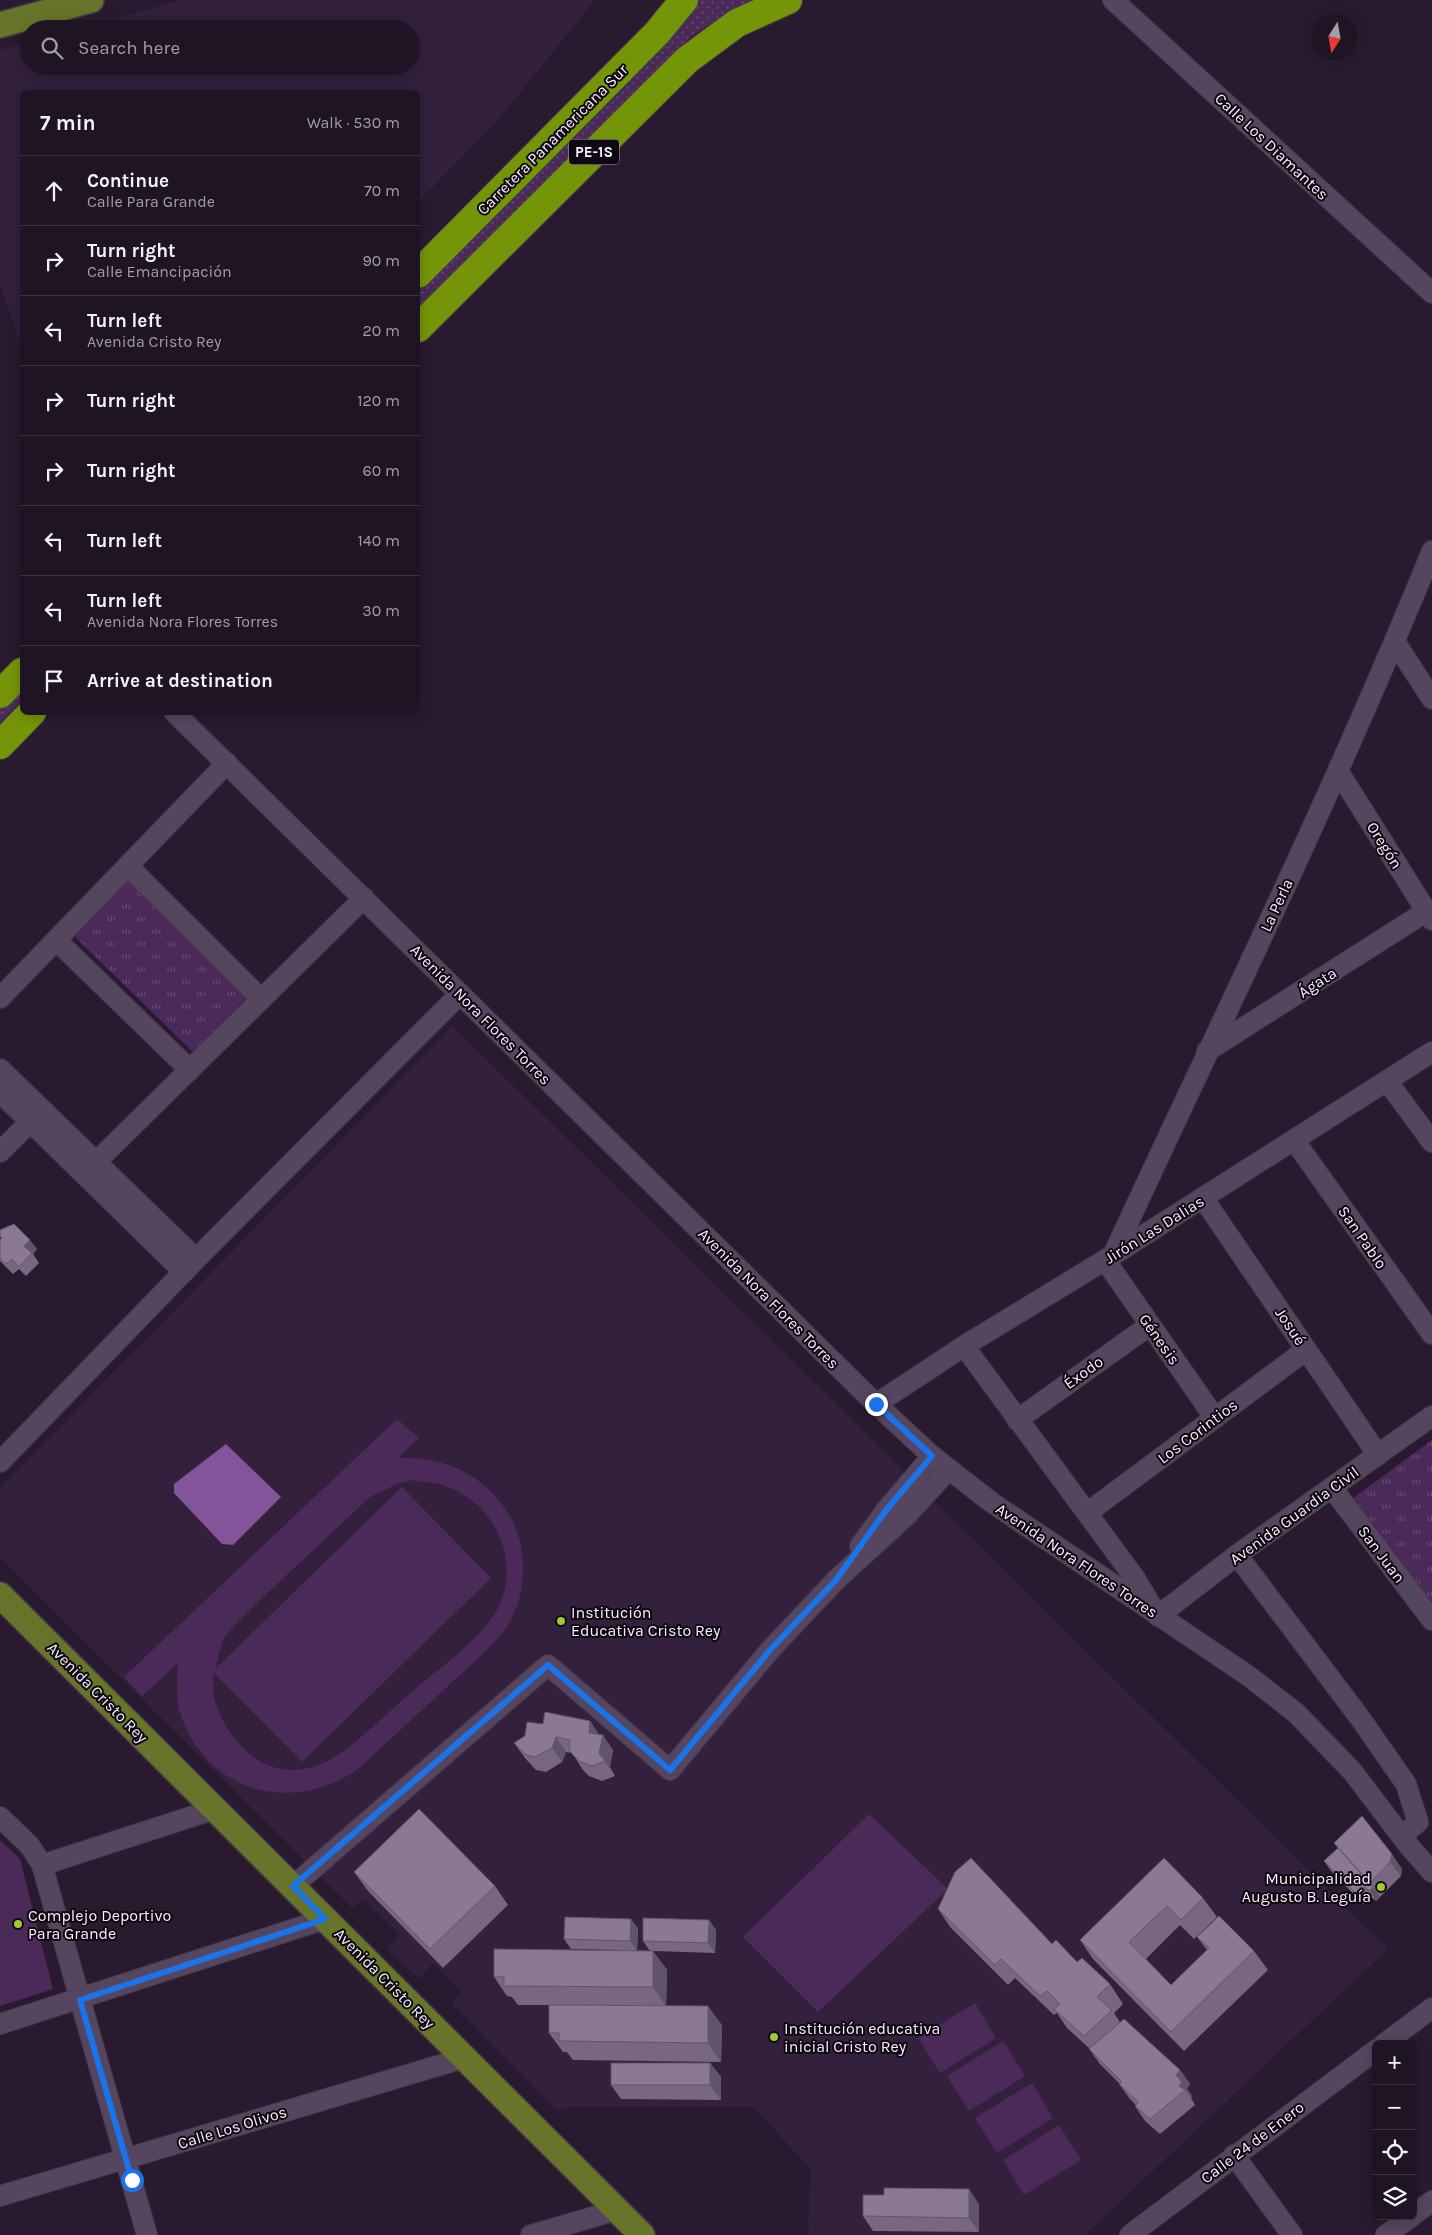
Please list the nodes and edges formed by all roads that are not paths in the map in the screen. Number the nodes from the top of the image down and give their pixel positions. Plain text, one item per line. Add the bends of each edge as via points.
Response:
1 (91, 0) edge
2 (684, 0) edge
3 (788, 0) edge
4 (1113, 0) edge
5 (0, 25) edge
6 (420, 272) edge
7 (1432, 293) edge
8 (420, 326) edge
9 (1432, 551) edge
10 (1395, 642) junction
11 (20, 674) edge
12 (0, 694) edge
13 (1432, 699) edge
14 (29, 715) edge
15 (177, 715) edge
16 (0, 745) edge
17 (227, 763) junction
18 (1338, 771) junction
19 (128, 866) junction
20 (364, 898) junction
21 (1430, 916) edge
22 (56, 940) junction
23 (460, 994) junction
24 (0, 998) edge
25 (261, 999) junction
26 (1207, 1051) junction
27 (1432, 1052) edge
28 (0, 1069) edge
29 (190, 1070) junction
30 (1388, 1081) junction
31 (0, 1092) edge
32 (30, 1122) junction
33 (1294, 1140) junction
34 (1432, 1142) edge
35 (0, 1152) edge
36 (96, 1162) junction
37 (1203, 1198) junction
38 (1109, 1258) junction
39 (190, 1266) junction
40 (1150, 1325) junction
41 (1432, 1334) edge
42 (964, 1346) junction
43 (1306, 1350) junction
44 (876, 1404) junction
45 (1432, 1416) edge
46 (1215, 1418) junction
47 (1017, 1420) junction
48 (1378, 1455) junction
49 (932, 1456) junction
50 (0, 1462) edge
51 (948, 1470) junction
52 (1332, 1488) junction
53 (1087, 1513) junction
54 (1237, 1556) junction
55 (836, 1580) junction
56 (0, 1595) edge
57 (1158, 1616) junction
58 (1432, 1620) edge
59 (215, 1809) junction
60 (0, 1817) edge
61 (1425, 1817) edge
62 (1402, 1836) junction
63 (42, 1865) junction
64 (1432, 1872) edge
65 (293, 1886) junction
66 (325, 1919) junction
67 (80, 2000) junction
68 (1432, 2008) edge
69 (0, 2024) edge
70 (1389, 2040) edge
71 (1372, 2053) edge
72 (464, 2058) junction
73 (1234, 2155) junction
74 (126, 2159) junction
75 (0, 2196) edge
76 (1432, 2201) edge
77 (617, 2210) junction
78 (1417, 2212) edge
79 (1407, 2220) edge
80 (147, 2235) edge
81 (531, 2235) edge
82 (642, 2235) edge
83 (1130, 2235) edge
84 (1292, 2235) edge
85 (1386, 2235) edge

1 - 5 main road
2 - 6 highway, Carretera Panamericana Sur / PE-1S via 657,33
3 - 8 highway, PE-1S via 737,24 687,60
4 - 7 street, Calle Los Diamantes
9 - 10 street, La Perla
10 - 13 street
10 - 18 street, La Perla
11 - 12 highway
14 - 16 highway
15 - 17 street, Avenida Nora Flores Torres
17 - 19 street
17 - 20 street, Avenida Nora Flores Torres
18 - 21 street, Oregón
18 - 26 street, La Perla
19 - 22 street
19 - 25 street
20 - 23 street, Avenida Nora Flores Torres
20 - 25 street
21 - 26 street, Ágata
22 - 24 street
22 - 29 street
23 - 39 street
23 - 44 street, Avenida Nora Flores Torres
25 - 29 street
26 - 38 street, La Perla
27 - 30 street, Jirón Las Dalias
28 - 36 street
29 - 36 street
30 - 33 street, Jirón Las Dalias
30 - 34 street
31 - 32 street
32 - 35 street
32 - 39 street
33 - 37 street, Jirón Las Dalias
33 - 41 street, San Pablo
36 - 39 street
37 - 38 street, Jirón Las Dalias
37 - 43 street, Josué
38 - 40 street, Génesis
38 - 42 street, Jirón Las Dalias
39 - 50 street
40 - 46 street, Génesis
40 - 47 street, Éxodo
42 - 44 street, Jirón Las Dalias
42 - 47 street
43 - 46 street, Los Corintios
43 - 48 street, Josué
44 - 49 street, Avenida Nora Flores Torres
45 - 48 street, Avenida Guardia Civil
46 - 53 street, Los Corintios
47 - 53 street
48 - 52 street, Avenida Guardia Civil
49 - 51 street, Avenida Nora Flores Torres
49 - 55 street via 887,1509
51 - 55 street via 906,1516
51 - 57 street, Avenida Nora Flores Torres
52 - 54 street, Avenida Guardia Civil
52 - 58 street, San Juan
53 - 57 street
54 - 57 street, Avenida Guardia Civil
54 - 61 street via 1360,1718
55 - 65 street via 770,1650 670,1770 548,1665
56 - 59 main road, Avenida Cristo Rey
57 - 62 street, Avenida Nora Flores Torres via 1250,1677 1296,1713 1352,1771
59 - 63 street
59 - 65 main road, Avenida Cristo Rey
60 - 63 street via 30,1846
61 - 62 street
62 - 64 street, Avenida Nora Flores Torres
63 - 67 street
65 - 66 main road, Avenida Cristo Rey
66 - 67 street
66 - 72 main road, Avenida Cristo Rey
67 - 69 street
67 - 74 street
68 - 70 street
71 - 73 street, Calle 24 de Enero
72 - 74 street, Calle Los Olivos
72 - 77 main road, Avenida Cristo Rey
73 - 83 street, Calle 24 de Enero
73 - 84 street
74 - 75 street, Calle Los Olivos
74 - 80 street
76 - 78 street
77 - 81 street
77 - 82 main road, Avenida Cristo Rey
79 - 85 street

